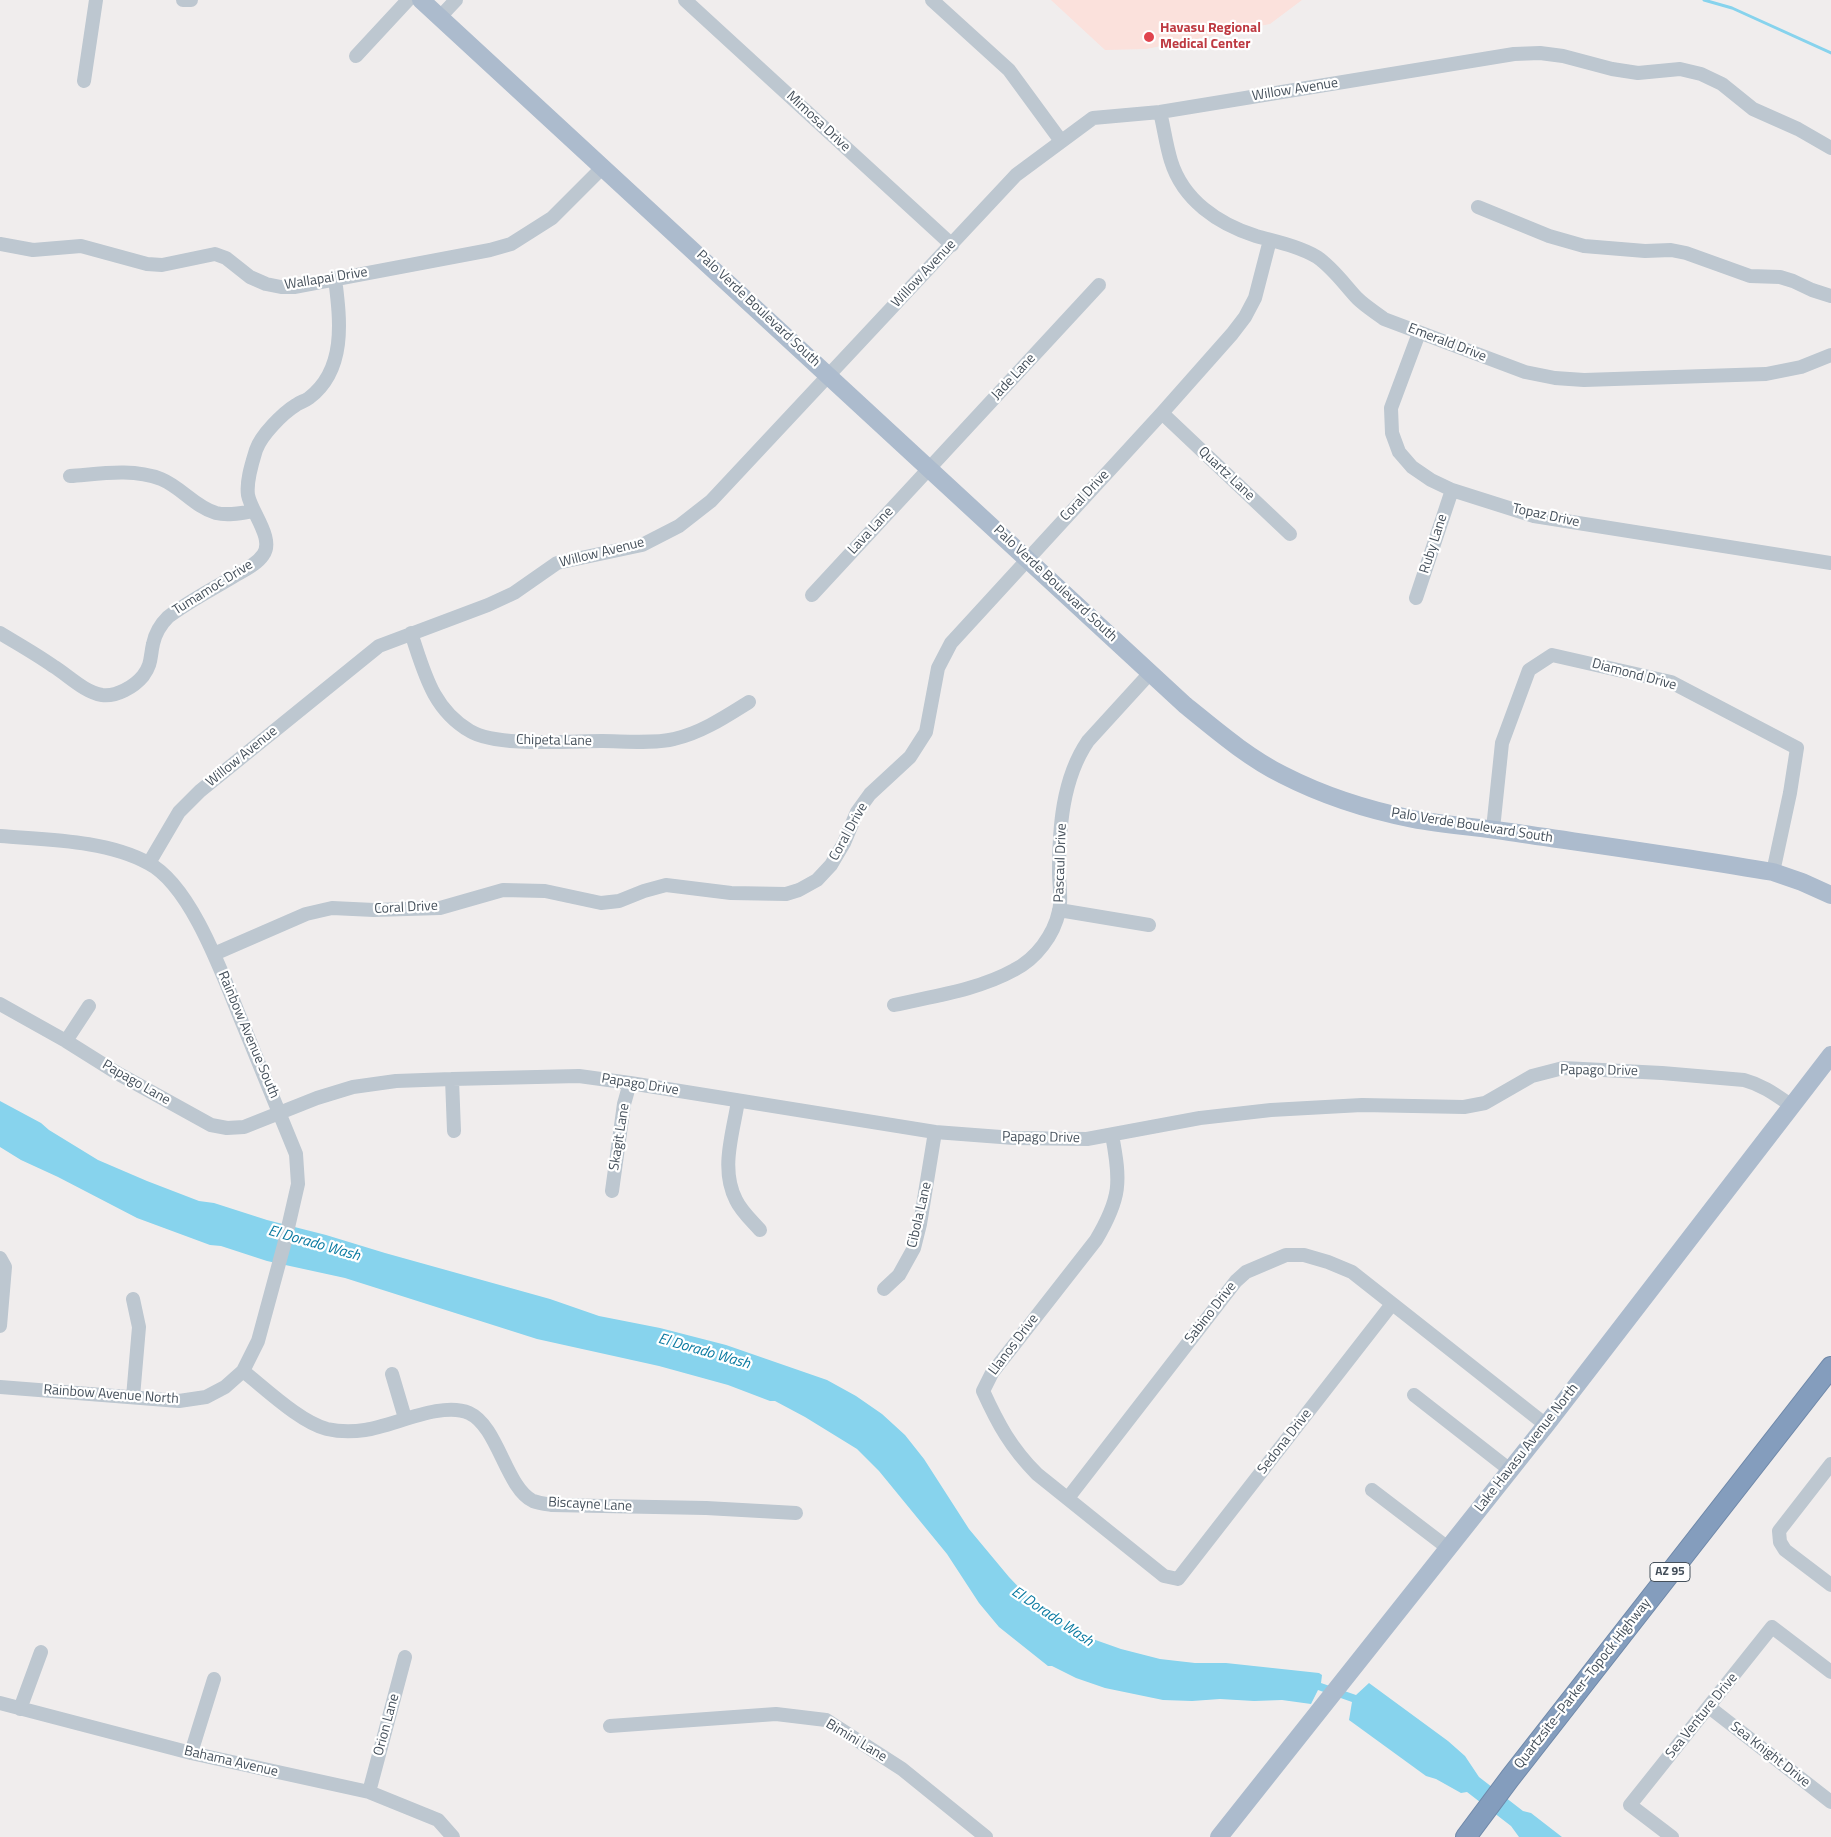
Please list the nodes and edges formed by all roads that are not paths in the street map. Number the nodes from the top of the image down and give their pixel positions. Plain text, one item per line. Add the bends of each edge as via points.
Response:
1 (96, 0) edge
2 (183, 0) edge
3 (191, 0) edge
4 (408, 0) edge
5 (421, 0) edge
6 (456, 0) edge
7 (685, 0) edge
8 (932, 0) edge
9 (440, 17) junction
10 (356, 56) dead end
11 (84, 82) dead end
12 (1160, 112) junction
13 (1060, 141) junction
14 (1831, 148) edge
15 (603, 167) junction
16 (1478, 206) dead end
17 (1270, 240) junction
18 (0, 244) edge
19 (952, 245) junction
20 (335, 278) junction
21 (1099, 285) dead end
22 (1831, 296) edge
23 (1419, 333) junction
24 (1831, 355) edge
25 (830, 375) junction
26 (1162, 413) junction
27 (930, 468) junction
28 (70, 476) dead end
29 (1452, 490) junction
30 (254, 510) junction
31 (1290, 534) dead end
32 (1028, 558) junction
33 (1831, 563) edge
34 (812, 595) dead end
35 (1416, 598) dead end
36 (411, 633) junction
37 (0, 634) edge
38 (1150, 672) junction
39 (749, 702) dead end
40 (1494, 830) junction
41 (0, 836) edge
42 (149, 863) junction
43 (1773, 872) junction
44 (1831, 895) edge
45 (1060, 910) junction
46 (1149, 925) dead end
47 (214, 954) junction
48 (0, 1004) edge
49 (894, 1005) dead end
50 (89, 1006) dead end
51 (66, 1041) junction
52 (1831, 1056) edge
53 (452, 1079) junction
54 (630, 1083) junction
55 (738, 1102) junction
56 (1792, 1106) junction
57 (279, 1112) junction
58 (454, 1131) dead end
59 (935, 1132) junction
60 (1112, 1135) junction
61 (612, 1191) dead end
62 (760, 1230) dead end
63 (0, 1258) edge
64 (884, 1290) dead end
65 (133, 1299) dead end
66 (1392, 1304) junction
67 (0, 1326) edge
68 (1831, 1366) edge
69 (243, 1371) junction
70 (392, 1374) dead end
71 (0, 1386) edge
72 (1414, 1395) dead end
73 (133, 1397) junction
74 (405, 1418) junction
75 (1546, 1425) junction
76 (1831, 1464) edge
77 (1510, 1470) junction
78 (1372, 1490) dead end
79 (1068, 1498) junction
80 (796, 1513) dead end
81 (1448, 1548) junction
82 (1178, 1579) joint
83 (1831, 1585) edge
84 (41, 1652) dead end
85 (405, 1658) dead end
86 (1831, 1672) edge
87 (214, 1679) dead end
88 (0, 1703) edge
89 (1709, 1707) junction
90 (20, 1709) junction
91 (610, 1726) dead end
92 (191, 1753) junction
93 (369, 1792) junction
94 (1831, 1802) edge
95 (453, 1837) edge
96 (986, 1837) edge
97 (1220, 1837) edge
98 (1466, 1837) edge
99 (1672, 1837) edge

1 - 11 street
2 - 3 street
4 - 10 street
5 - 9 main road, Palo Verde Boulevard South
6 - 9 street
7 - 19 street, Mimosa Drive
8 - 13 street via 1009,70
9 - 15 main road, Palo Verde Boulevard South
12 - 13 street, Willow Avenue via 1093,118
12 - 14 street, Willow Avenue via 1540,52 1638,73 1680,69 1701,74 1722,84 1753,109
12 - 17 street, Emerald Drive via 1171,162 1197,204 1238,230
13 - 19 street, Willow Avenue via 1016,175
15 - 20 street, Wallapai Drive via 552,218 511,244
15 - 25 main road, Palo Verde Boulevard South
16 - 22 street via 1574,243 1686,253 1750,276 1780,277
17 - 23 street, Emerald Drive via 1318,258 1370,310
17 - 26 street, Coral Drive via 1255,298 1245,317
18 - 20 street, Wallapai Drive via 33,250 81,246 162,265 215,254 226,258 250,278 282,287
19 - 25 street, Willow Avenue
20 - 30 street, Tumamoc Drive via 340,323 336,358 320,388 280,418 257,447 248,495
21 - 27 street, Jade Lane
23 - 24 street, Emerald Drive via 1525,372 1584,380 1766,374 1801,367
23 - 29 street, Topaz Drive via 1391,408 1392,433 1399,452 1412,467
25 - 27 main road, Palo Verde Boulevard South
25 - 36 street, Willow Avenue via 711,501 679,526 642,545 557,563 514,593
26 - 31 street, Quartz Lane
26 - 32 street, Coral Drive
27 - 32 main road, Palo Verde Boulevard South
27 - 34 street, Lava Lane
28 - 30 street via 138,473 161,479 216,513
29 - 33 street, Topaz Drive via 1534,516
29 - 35 street, Ruby Lane
30 - 37 street, Tumamoc Drive via 266,536 267,548 263,556 168,617 153,642 151,662 142,677 129,688 112,695 100,694
32 - 38 main road, Palo Verde Boulevard South
32 - 47 street, Coral Drive via 951,643 938,668 926,732 910,757 870,794 857,812 831,865 817,880 800,890 786,894 741,894 666,885 619,901 601,903 545,891 503,890 440,908 332,908 306,914
36 - 39 street, Chipeta Lane via 441,708 470,732 485,737 515,741 673,740 720,720
36 - 42 street, Willow Avenue via 379,646 200,791 179,812
38 - 40 main road, Palo Verde Boulevard South via 1228,740 1283,775 1350,803 1383,812
38 - 45 street, Pascaul Drive via 1088,741 1074,770 1060,834
40 - 43 main road, Palo Verde Boulevard South
40 - 43 street, Diamond Drive via 1502,743 1529,670 1552,655 1671,682 1797,748
41 - 42 street, Rainbow Avenue South via 84,844 119,851
42 - 47 street, Rainbow Avenue South via 170,880 186,901
43 - 44 main road, Palo Verde Boulevard South
45 - 46 street
45 - 49 street, Pascaul Drive via 1038,951 1015,970 994,980
47 - 57 street, Rainbow Avenue South
48 - 51 street, Papago Lane
50 - 51 street
51 - 57 street, Papago Lane via 116,1073 211,1125 244,1127
52 - 56 main road, Lake Havasu Avenue North
53 - 54 street, Papago Drive via 578,1076
53 - 57 street, Papago Drive via 396,1081 353,1087
53 - 58 street
54 - 55 street, Papago Drive
54 - 61 street, Skagit Lane
55 - 59 street, Papago Drive
55 - 62 street via 728,1179 736,1201
56 - 60 street, Papago Drive via 1771,1091 1744,1080 1563,1068 1532,1076 1485,1103 1464,1107 1362,1105 1270,1110 1200,1118
56 - 75 main road, Lake Havasu Avenue North
57 - 69 street, Rainbow Avenue South via 296,1154 298,1184 258,1341
59 - 60 street, Papago Drive via 1063,1140
59 - 64 street, Cibola Lane via 914,1248 899,1275
60 - 79 street, Llanos Drive via 1118,1190 1106,1224 992,1373 983,1391 1019,1457
63 - 67 street via 5,1267
65 - 73 street via 139,1327
66 - 75 street, Sabino Drive
66 - 79 street, Sabino Drive via 1352,1272 1304,1255 1286,1255 1246,1272
66 - 82 street, Sedona Drive
68 - 98 highway, Quartzsite–Parker–Topock Highway / AZ 95
69 - 73 street, Rainbow Avenue North via 225,1387 206,1397 179,1401
69 - 74 street, Biscayne Lane via 306,1420 327,1429 345,1432 367,1430
70 - 74 street
71 - 73 street, Rainbow Avenue North
72 - 77 street
74 - 80 street, Biscayne Lane via 453,1409 472,1414 490,1435 520,1489 533,1501 552,1505
75 - 77 main road, Lake Havasu Avenue North
76 - 83 street via 1779,1531 1785,1550
77 - 81 main road, Lake Havasu Avenue North
78 - 81 street
79 - 82 street, Llanos Drive via 1164,1576
81 - 97 main road, Lake Havasu Avenue North
84 - 90 street
85 - 93 street, Orion Lane
86 - 89 street, Sea Venture Drive via 1772,1627
87 - 92 street
88 - 90 street, Bahama Avenue
89 - 94 street, Sea Knight Drive
89 - 99 street, Sea Venture Drive via 1630,1805
90 - 92 street, Bahama Avenue
91 - 96 street, Bimini Lane via 776,1714 826,1720 902,1769
92 - 93 street, Bahama Avenue
93 - 95 street, Bahama Avenue via 438,1820

